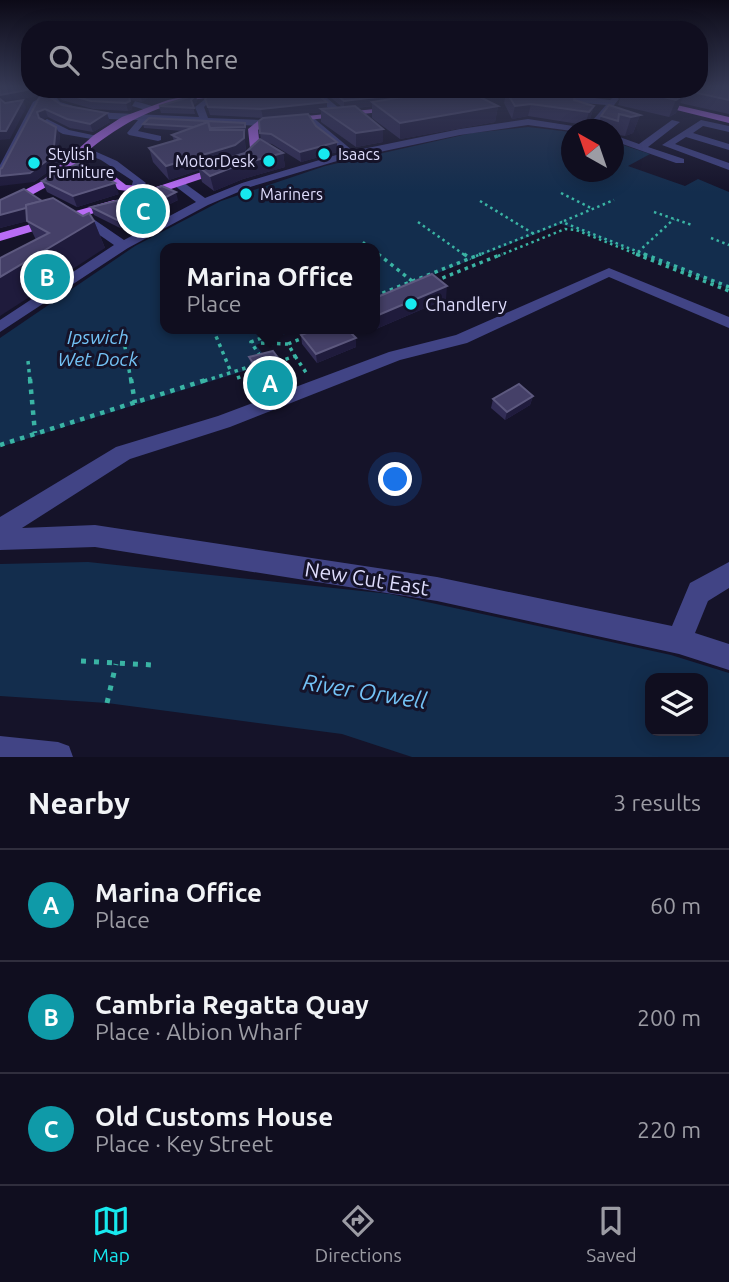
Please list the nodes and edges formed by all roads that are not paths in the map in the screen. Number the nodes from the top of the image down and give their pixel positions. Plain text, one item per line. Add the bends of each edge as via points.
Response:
1 (24, 121) edge
2 (121, 121) edge
3 (142, 121) edge
4 (148, 121) edge
5 (201, 121) edge
6 (212, 121) edge
7 (277, 121) edge
8 (313, 121) edge
9 (368, 121) edge
10 (47, 122) edge
11 (675, 122) edge
12 (261, 123) junction
13 (371, 124) edge
14 (694, 127) junction
15 (173, 128) junction
16 (561, 128) edge
17 (729, 129) edge
18 (679, 136) junction
19 (97, 137) junction
20 (729, 137) edge
21 (239, 138) edge
22 (254, 142) junction
23 (624, 142) edge
24 (729, 147) edge
25 (267, 148) edge
26 (641, 148) junction
27 (83, 149) junction
28 (352, 155) junction
29 (729, 157) edge
30 (288, 162) dead end
31 (68, 165) junction
32 (729, 167) edge
33 (299, 168) junction
34 (0, 175) edge
35 (729, 177) edge
36 (179, 184) junction
37 (162, 189) junction
38 (134, 190) junction
39 (15, 201) joint
40 (204, 203) junction
41 (0, 206) edge
42 (79, 215) junction
43 (0, 237) edge
44 (123, 246) junction
45 (729, 323) edge
46 (0, 327) edge
47 (0, 529) edge
48 (0, 539) edge
49 (729, 574) edge
50 (679, 641) junction
51 (729, 657) edge
52 (0, 751) edge
53 (58, 757) edge

1 - 34 street
2 - 19 main road
3 - 15 street via 132,133
4 - 15 street
5 - 15 street
6 - 12 street
7 - 12 main road
8 - 28 street
9 - 13 street
10 - 19 street via 66,132
11 - 26 street
12 - 22 main road via 253,129
14 - 17 street via 706,123
14 - 18 street
14 - 20 street
16 - 28 street via 520,123 393,141
18 - 24 street
18 - 29 street
18 - 32 street via 667,146
19 - 27 main road
21 - 22 street
22 - 25 street
22 - 36 main road via 248,160
23 - 26 street
26 - 35 street
27 - 31 main road
27 - 38 street via 99,153 136,177 140,183
28 - 33 street
30 - 33 street
31 - 38 main road via 101,171 123,188
31 - 39 main road
33 - 40 street
36 - 37 main road
36 - 40 street
37 - 38 main road
37 - 42 main road
39 - 41 street
40 - 44 street
42 - 43 main road
42 - 44 street
44 - 46 street
45 - 47 street via 609,272 461,339 395,356 223,422 123,453
48 - 50 street, New Cut East via 95,537 438,589
49 - 50 street via 699,592
50 - 51 street, New Cut East
52 - 53 street

